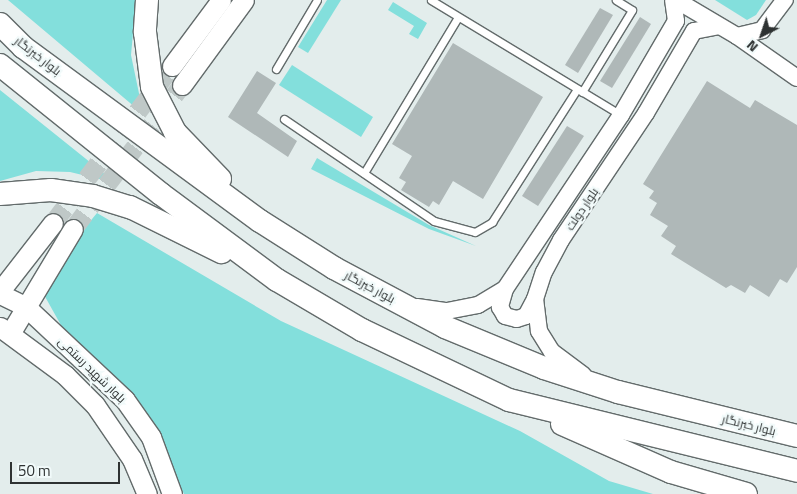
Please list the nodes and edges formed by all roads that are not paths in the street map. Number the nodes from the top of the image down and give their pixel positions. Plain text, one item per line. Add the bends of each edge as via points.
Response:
1 (147, 0) edge
2 (221, 0) edge
3 (244, 0) edge
4 (318, 0) edge
5 (430, 0) edge
6 (616, 0) edge
7 (674, 0) edge
8 (785, 0) edge
9 (458, 17) junction
10 (0, 24) edge
11 (719, 26) junction
12 (737, 36) junction
13 (0, 65) edge
14 (172, 66) tunnel mouth
15 (276, 69) dead end
16 (797, 78) edge
17 (182, 85) tunnel mouth
18 (580, 91) junction
19 (621, 115) junction
20 (284, 119) dead end
21 (364, 173) junction
22 (0, 194) edge
23 (260, 221) junction
24 (53, 223) tunnel mouth
25 (73, 229) tunnel mouth
26 (277, 280) junction
27 (505, 289) junction
28 (0, 292) edge
29 (535, 299) junction
30 (25, 306) junction
31 (404, 306) junction
32 (5, 329) edge
33 (618, 392) junction
34 (509, 400) junction
35 (797, 436) edge
36 (797, 471) edge
37 (147, 494) edge
38 (172, 494) edge
39 (746, 494) edge

1 - 23 highway via 145,32 152,87 175,132
2 - 14 main road
3 - 17 main road
4 - 15 lane
5 - 9 lane
6 - 18 lane via 632,10
7 - 11 street
7 - 19 street, بلوار دولت via 676,21
8 - 12 street via 762,30
9 - 18 lane
9 - 21 lane
10 - 23 highway, بلوار خبرنگار via 23,48
11 - 12 street
11 - 29 street, بلوار دولت via 694,31 646,113 561,240 544,272
12 - 16 street
13 - 26 highway via 161,194
18 - 19 lane
18 - 21 lane via 492,222 475,232 434,221
19 - 27 street, بلوار دولت
20 - 21 lane
22 - 26 highway via 51,190 130,207
23 - 31 highway, بلوار خبرنگار via 334,268
24 - 28 main road
25 - 30 main road
26 - 34 highway via 362,330
27 - 29 street via 500,307 504,316 517,319 526,316
27 - 31 street, بلوار دولت via 478,305 447,311
28 - 30 main road, بلوار شهید رستمی
29 - 33 street, بلوار دولت via 539,331 552,352 571,369
30 - 32 main road
30 - 38 main road, بلوار شهید رستمی via 125,400 151,437
31 - 33 highway, بلوار خبرنگار via 482,345
32 - 37 main road, بلوار شهید رستمی via 66,375 95,405 132,459
33 - 35 highway, بلوار خبرنگار
34 - 36 highway
34 - 39 highway via 671,472

